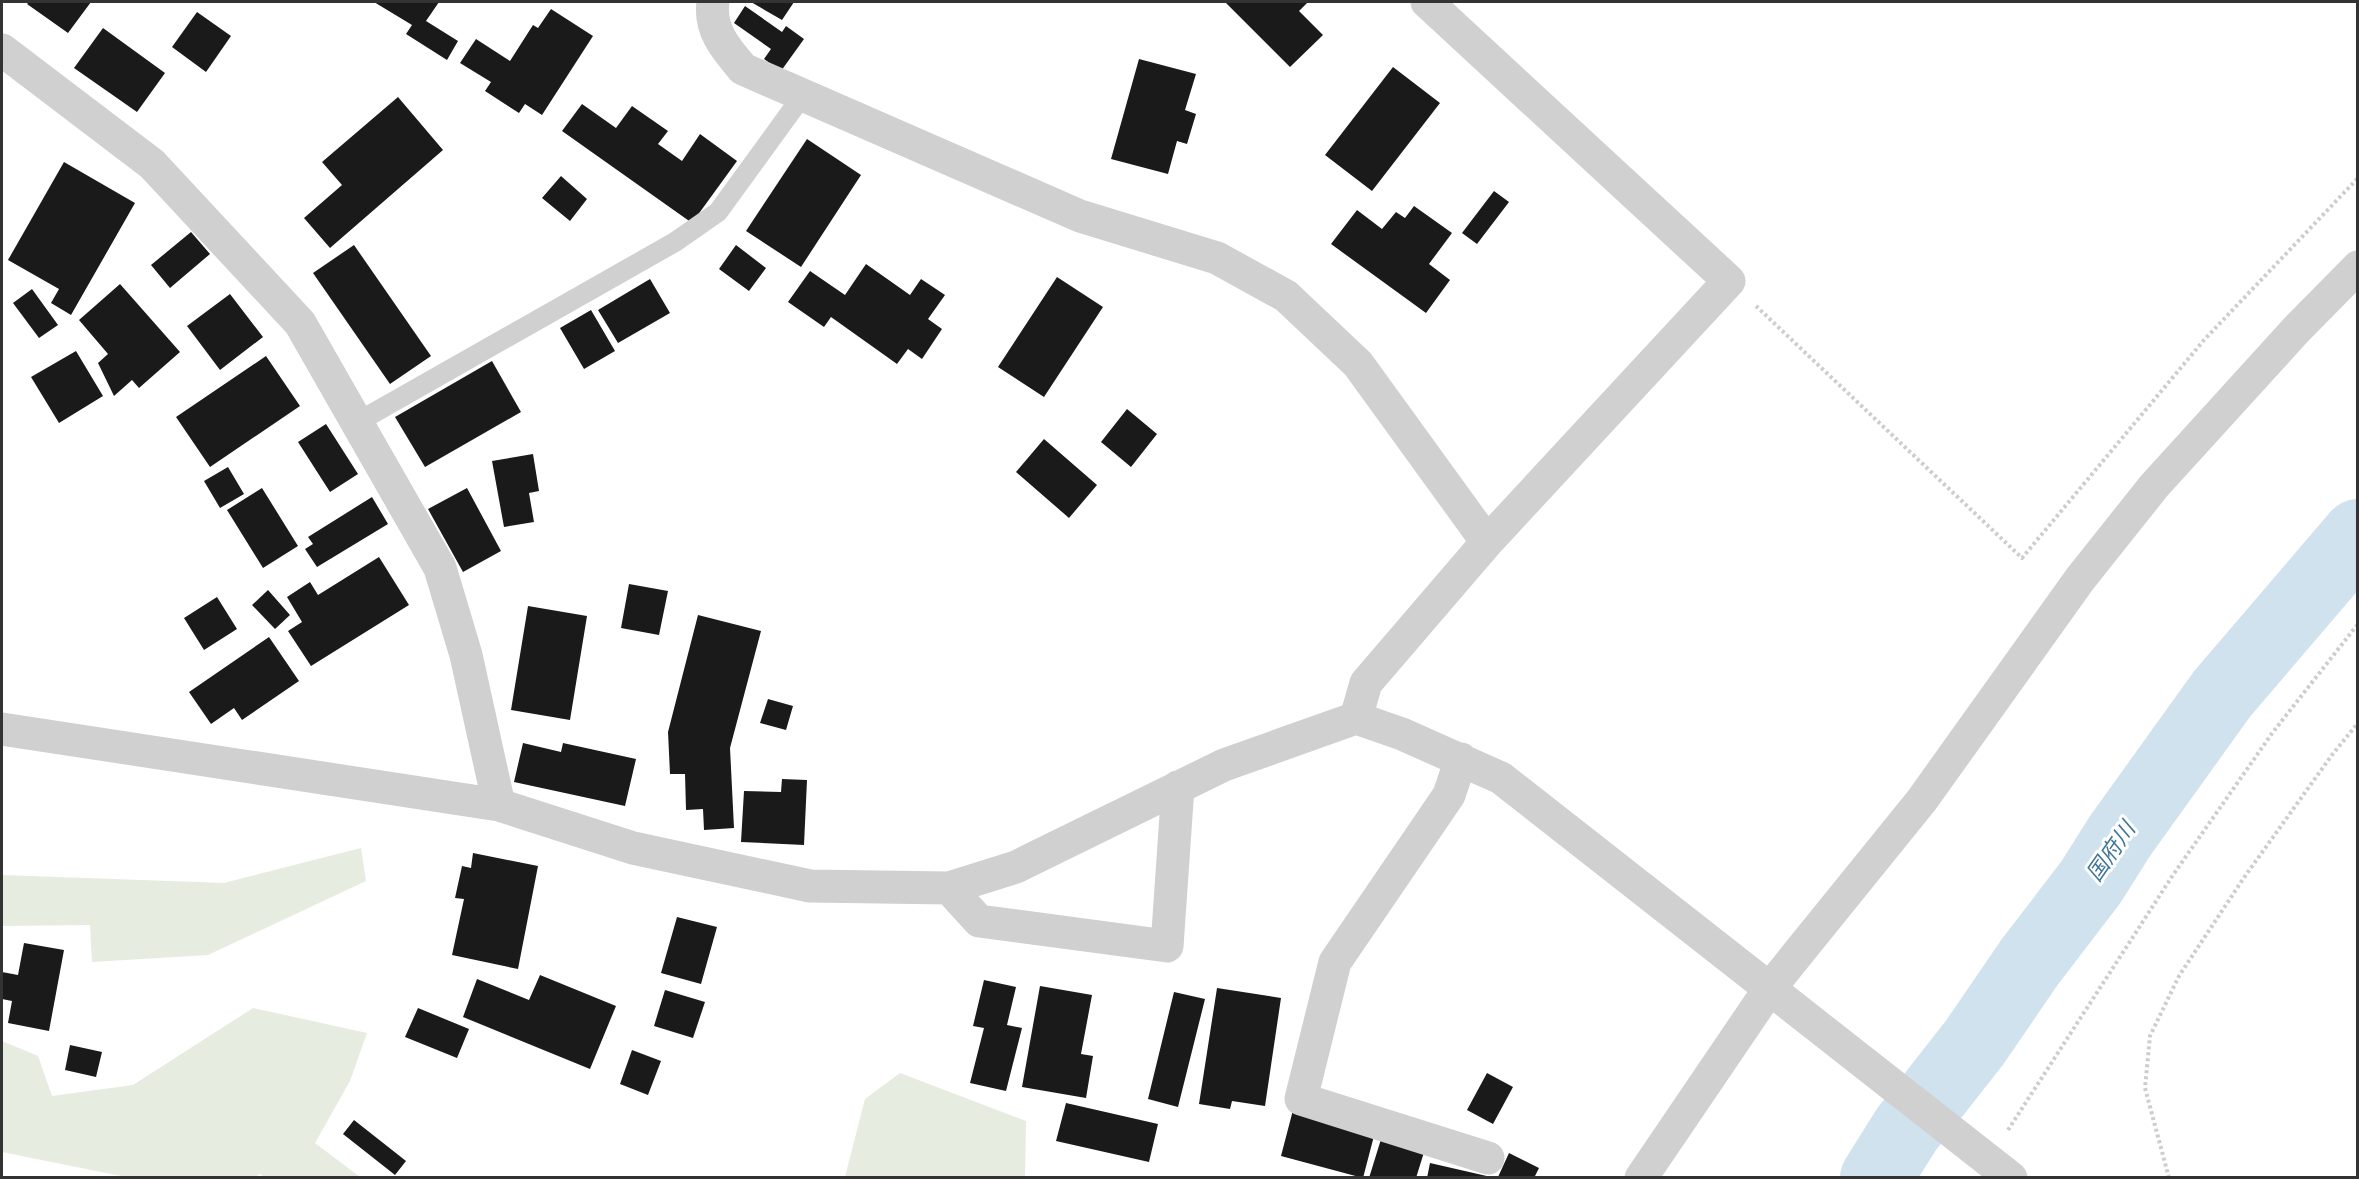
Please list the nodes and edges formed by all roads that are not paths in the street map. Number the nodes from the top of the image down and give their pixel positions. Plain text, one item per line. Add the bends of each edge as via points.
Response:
1 (713, 2) edge
2 (1427, 2) edge
3 (2, 50) edge
4 (802, 95) junction
5 (2358, 267) edge
6 (356, 423) junction
7 (1486, 542) junction
8 (1356, 718) junction
9 (2, 729) edge
10 (1461, 759) junction
11 (1178, 787) junction
12 (499, 805) junction
13 (949, 888) junction
14 (1770, 988) junction
15 (1488, 1158) dead end
16 (2000, 1169) edge
17 (1641, 1178) edge

1 - 4 street via 715,31 743,69
2 - 7 street via 1729,281
3 - 6 street via 152,164 300,323
4 - 6 lane via 718,213 675,242
4 - 7 street via 1080,216 1217,258 1286,296 1358,364
5 - 14 street via 2154,486 2080,579 1923,800
6 - 12 street via 440,568 466,655
7 - 8 street via 1366,683
8 - 10 street
8 - 11 street via 1224,765
9 - 12 street
10 - 14 street via 1501,778
10 - 15 street via 1449,795 1335,962 1301,1099
11 - 13 street via 1016,867
11 - 13 street via 1167,946 980,921
12 - 13 street via 633,848 810,886
14 - 16 street
14 - 17 street

